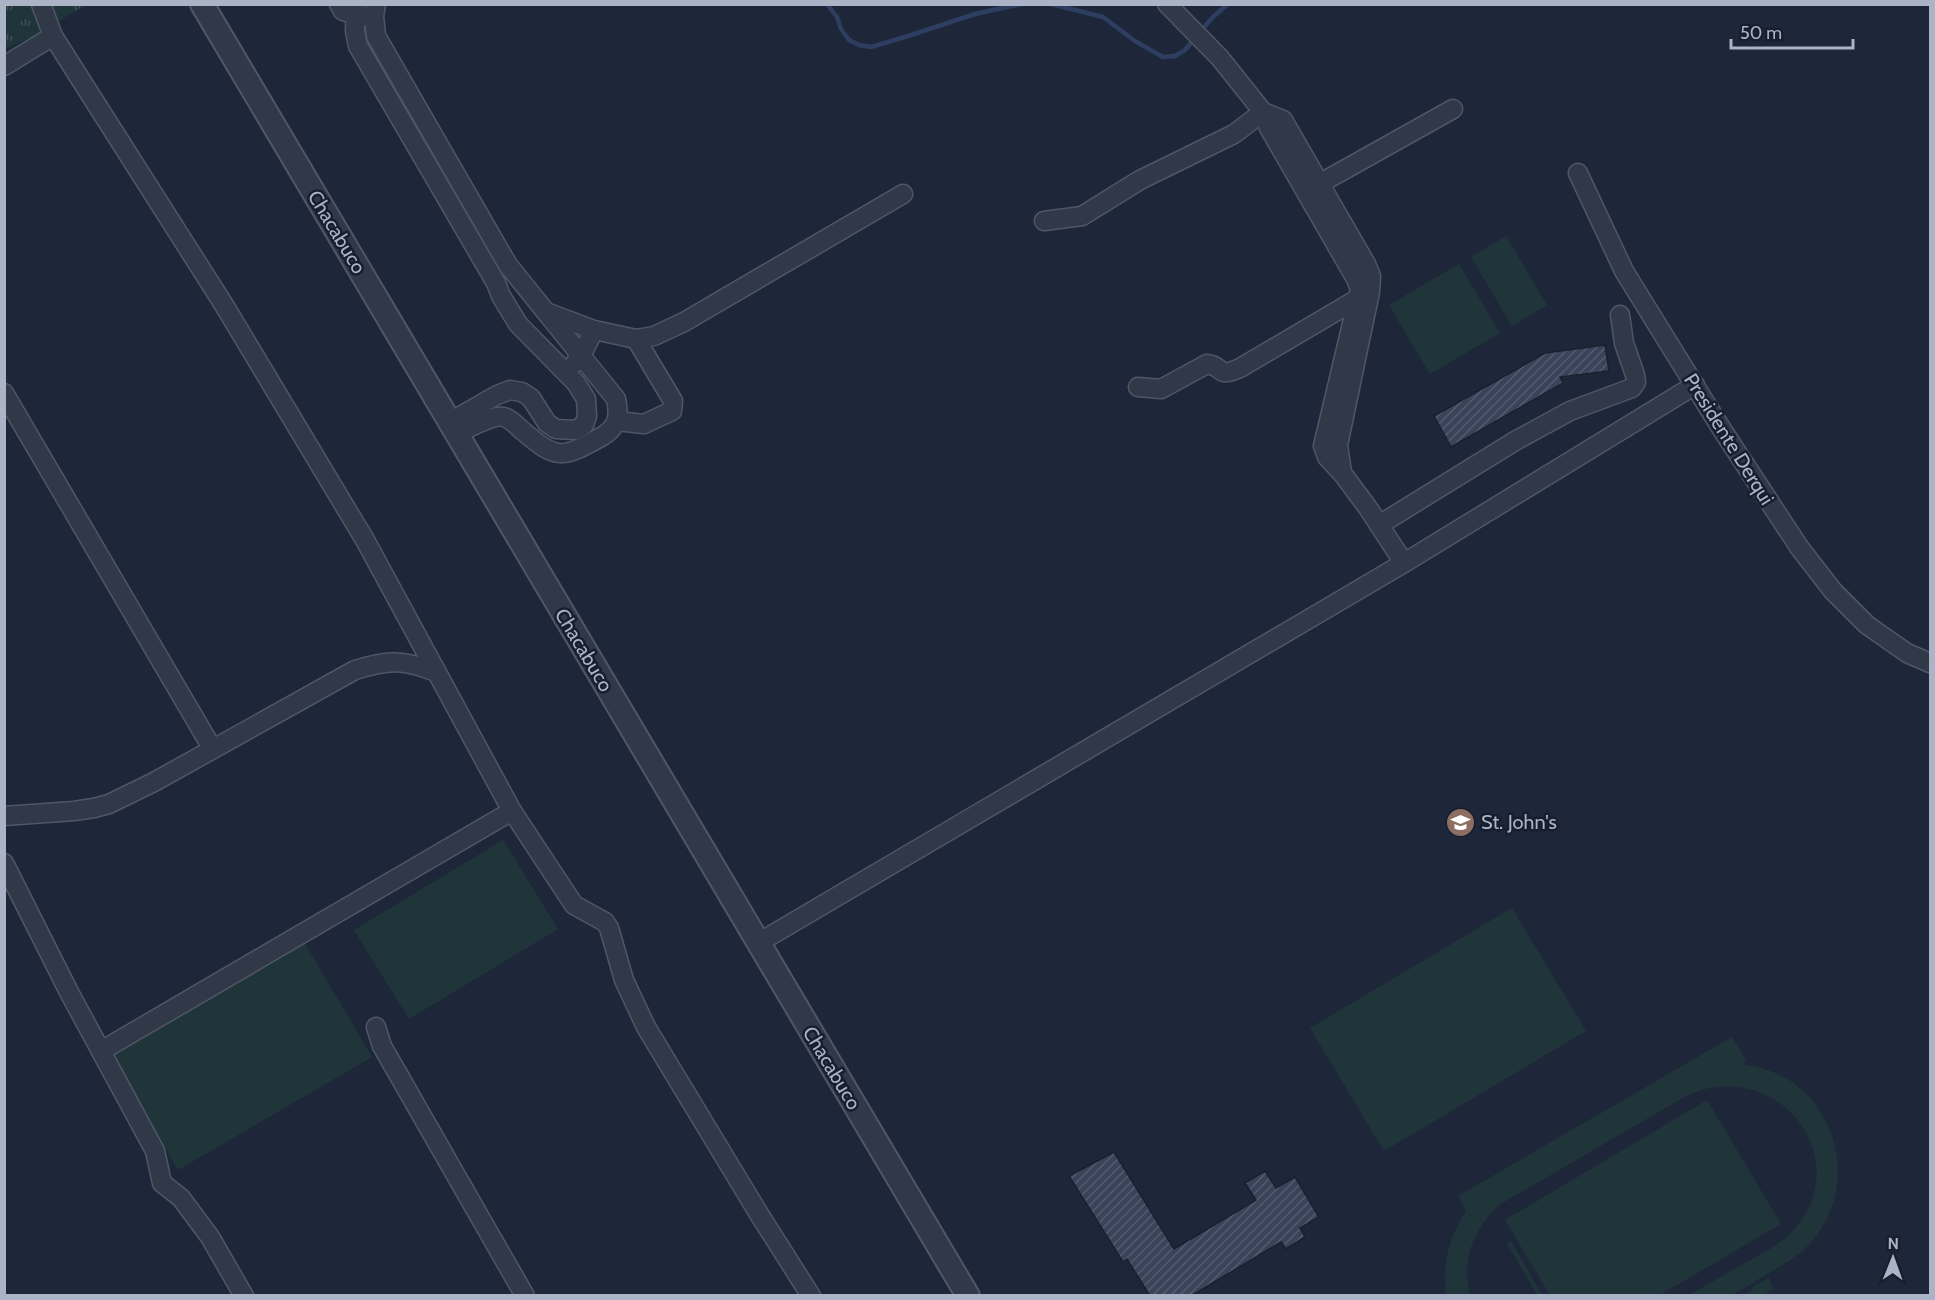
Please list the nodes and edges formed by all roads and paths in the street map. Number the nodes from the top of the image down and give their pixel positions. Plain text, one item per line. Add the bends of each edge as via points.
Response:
1 (41, 4) edge
2 (202, 4) edge
3 (339, 4) edge
4 (1167, 4) edge
5 (366, 10) edge
6 (53, 36) junction
7 (4, 66) edge
8 (1453, 109) dead end
9 (1263, 112) junction
10 (1578, 173) dead end
11 (1312, 187) junction
12 (903, 194) dead end
13 (1044, 221) dead end
14 (522, 284) junction
15 (1365, 295) junction
16 (501, 296) junction
17 (541, 307) junction
18 (1620, 315) dead end
19 (513, 317) junction
20 (594, 330) junction
21 (636, 339) junction
22 (581, 356) junction
23 (566, 374) junction
24 (1695, 386) junction
25 (1138, 387) dead end
26 (4, 393) edge
27 (618, 421) junction
28 (453, 428) junction
29 (1379, 525) junction
30 (1404, 563) junction
31 (1930, 663) edge
32 (436, 672) junction
33 (212, 748) junction
34 (512, 811) junction
35 (4, 816) edge
36 (4, 863) edge
37 (758, 944) junction
38 (376, 1027) dead end
39 (102, 1051) junction
40 (244, 1296) edge
41 (525, 1296) edge
42 (811, 1296) edge
43 (968, 1296) edge

1 - 6 street
2 - 28 street, Chacabuco
3 - 5 street via 343,11
4 - 9 street via 1220,58
5 - 14 street via 376,36
5 - 16 street via 355,31 358,46
6 - 7 street
6 - 32 street via 225,305 365,540
8 - 11 street
9 - 11 street via 1282,120
9 - 13 street via 1234,134 1140,180 1082,216
10 - 24 street, Presidente Derqui via 1624,271
11 - 15 street
12 - 21 street via 684,322 654,336
14 - 16 street
14 - 17 street
15 - 25 street via 1240,368 1222,373 1207,364 1161,388
15 - 29 street via 1323,446 1327,457
16 - 19 street
17 - 19 street
17 - 20 street
17 - 22 street
18 - 29 street via 1635,375 1632,388 1570,411
19 - 23 street
20 - 21 street
20 - 22 street
21 - 27 street via 673,401 672,411 644,424
22 - 23 street
22 - 27 street via 616,399
23 - 28 street via 586,399 587,416 584,425 576,430 556,429 547,423 531,398 510,390 497,395
24 - 30 street
24 - 31 street, Presidente Derqui via 1799,548 1833,591 1867,625
26 - 33 street
27 - 28 street via 610,432 573,453 560,454 543,449 504,417
28 - 37 street, Chacabuco
29 - 30 street
30 - 37 street
32 - 33 street via 390,661 355,670
32 - 34 street
33 - 35 street via 109,804 75,811
34 - 39 street
34 - 42 street via 574,904 609,928 624,980 646,1027
36 - 39 street
37 - 43 street, Chacabuco
38 - 41 street via 382,1046
39 - 40 street via 155,1151 162,1183 181,1198 203,1227

